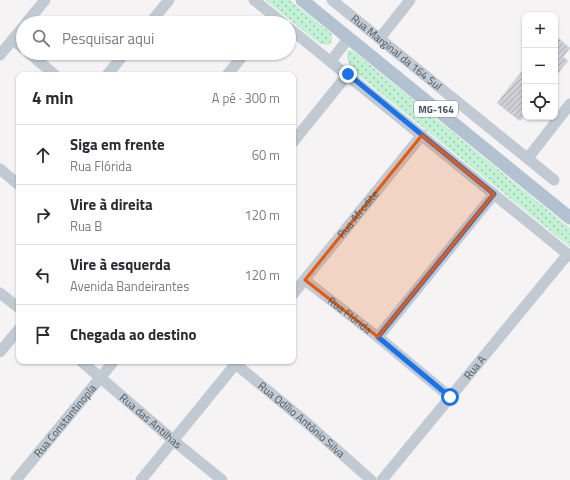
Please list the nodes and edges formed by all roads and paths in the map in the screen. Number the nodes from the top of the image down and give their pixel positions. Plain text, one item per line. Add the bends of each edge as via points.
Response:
1 (45, 0) edge
2 (169, 0) edge
3 (254, 0) edge
4 (302, 0) edge
5 (332, 0) edge
6 (410, 0) edge
7 (32, 16) edge
8 (156, 16) edge
9 (271, 16) edge
10 (296, 34) edge
11 (16, 36) edge
12 (380, 38) junction
13 (348, 39) junction
14 (13, 40) junction
15 (16, 42) edge
16 (0, 55) edge
17 (37, 60) edge
18 (119, 60) edge
19 (239, 60) edge
20 (331, 61) junction
21 (51, 72) edge
22 (109, 72) edge
23 (229, 72) edge
24 (348, 74) junction
25 (570, 104) edge
26 (422, 135) junction
27 (296, 138) edge
28 (523, 153) junction
29 (0, 169) edge
30 (554, 180) dead end
31 (16, 181) edge
32 (494, 194) junction
33 (570, 218) edge
34 (569, 255) edge
35 (305, 280) junction
36 (296, 290) edge
37 (0, 293) edge
38 (16, 306) edge
39 (16, 333) edge
40 (378, 337) junction
41 (0, 352) edge
42 (84, 364) edge
43 (112, 364) edge
44 (233, 364) edge
45 (237, 364) edge
46 (100, 378) junction
47 (450, 397) junction
48 (174, 441) junction
49 (16, 480) edge
50 (141, 480) edge
51 (222, 480) edge
52 (371, 480) edge
53 (382, 480) edge

1 - 7 street
2 - 8 street
3 - 9 street
4 - 13 main road, MG-164
5 - 12 street, Rua Marginal da 164 Sul
6 - 12 street
10 - 20 street
11 - 14 street
12 - 28 street, Rua Marginal da 164 Sul
13 - 20 street
13 - 33 main road, MG-164
14 - 15 street
14 - 16 street
17 - 21 street
18 - 22 street
19 - 23 street
20 - 24 street
24 - 26 street
24 - 27 street
25 - 28 street
26 - 32 street
26 - 35 street, Rua Afrodite
28 - 30 street, Rua Marginal da 164 Sul
29 - 31 street
32 - 34 street
32 - 40 street
34 - 47 street, Rua A
35 - 36 street, Rua Afrodite
35 - 40 street, Rua Flórida
37 - 38 street
39 - 41 street
40 - 47 street, Rua Flórida
42 - 46 street, Rua das Antilhas
43 - 46 street, Rua Constantinopla
44 - 48 street
45 - 52 street, Rua Odílio Antônio Silva
46 - 48 street, Rua das Antilhas
46 - 49 street, Rua Constantinopla
47 - 53 street, Rua A
48 - 50 street
48 - 51 street, Rua das Antilhas

